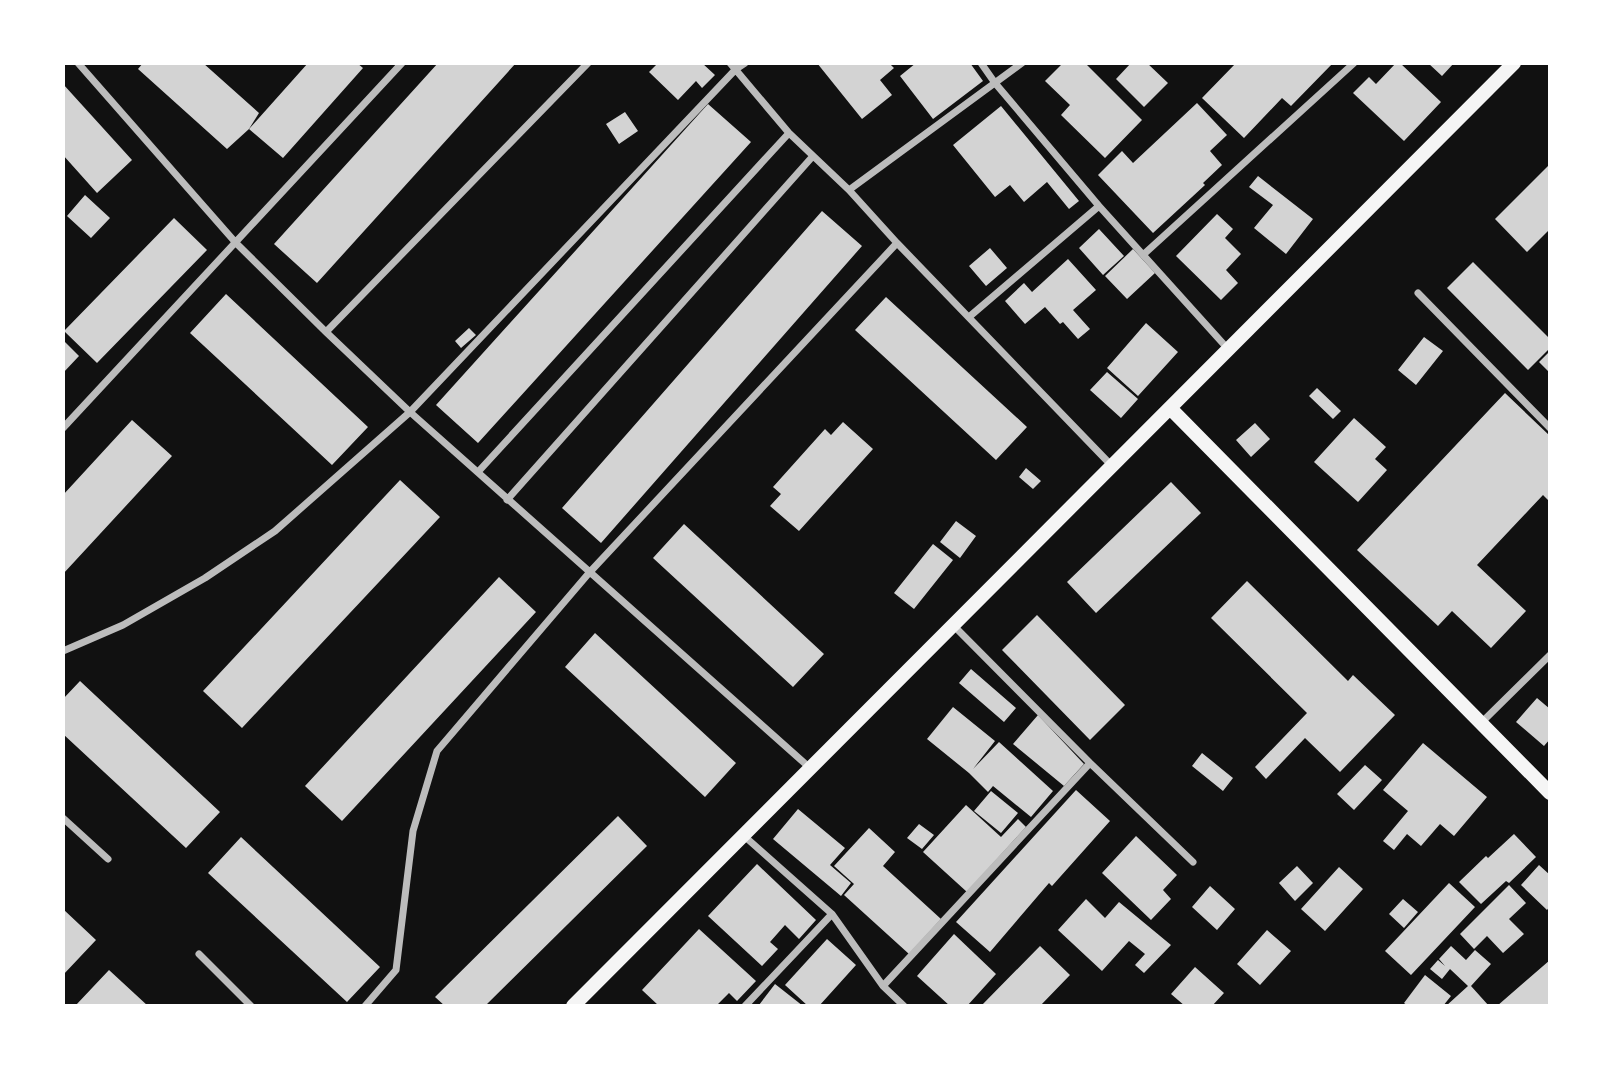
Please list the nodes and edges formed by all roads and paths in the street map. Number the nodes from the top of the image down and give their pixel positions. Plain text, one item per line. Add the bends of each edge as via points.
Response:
1 (78, 63) edge
2 (402, 63) edge
3 (588, 63) edge
4 (746, 63) edge
5 (981, 63) edge
6 (1022, 63) edge
7 (1354, 63) edge
8 (733, 66) edge
9 (1505, 66) edge
10 (995, 83) junction
11 (789, 133) junction
12 (813, 156) junction
13 (849, 190) junction
14 (1099, 206) junction
15 (236, 243) junction
16 (897, 243) junction
17 (1144, 254) junction
18 (1418, 293) dead end
19 (969, 317) junction
20 (326, 332) junction
21 (1228, 349) junction
22 (1170, 408) junction
23 (410, 412) junction
24 (63, 428) edge
25 (1550, 428) edge
26 (1112, 466) junction
27 (478, 472) junction
28 (507, 500) junction
29 (589, 573) junction
30 (953, 625) junction
31 (63, 651) edge
32 (1550, 655) edge
33 (1481, 723) junction
34 (1090, 764) junction
35 (810, 768) junction
36 (1550, 793) edge
37 (63, 818) edge
38 (743, 835) junction
39 (108, 859) dead end
40 (1193, 862) dead end
41 (832, 914) junction
42 (199, 954) dead end
43 (883, 986) junction
44 (251, 1006) edge
45 (365, 1006) edge
46 (573, 1006) edge
47 (745, 1006) edge
48 (904, 1006) edge

1 - 15 street
2 - 15 street
3 - 20 street
4 - 8 street
5 - 10 street
6 - 10 street
7 - 17 street
8 - 11 street
8 - 23 street
9 - 21 main road
10 - 13 street
10 - 14 street
11 - 12 street
11 - 27 street
12 - 13 street
12 - 28 street
13 - 16 street
14 - 17 street
14 - 19 street
15 - 20 street
15 - 24 street
16 - 19 street
16 - 29 street
17 - 21 street
18 - 25 street
19 - 26 street
20 - 23 street
21 - 22 main road
22 - 26 main road
22 - 33 main road
23 - 27 street
23 - 31 street via 275,531 122,625
26 - 30 main road
27 - 28 street
28 - 29 street
29 - 35 street
29 - 45 street via 437,751 413,831 396,970
30 - 34 street
30 - 35 main road
32 - 33 street
33 - 36 main road
34 - 40 street
34 - 43 street
35 - 38 main road
37 - 39 street
38 - 41 street
38 - 46 main road
41 - 43 street
41 - 47 street
42 - 44 street
43 - 48 street

